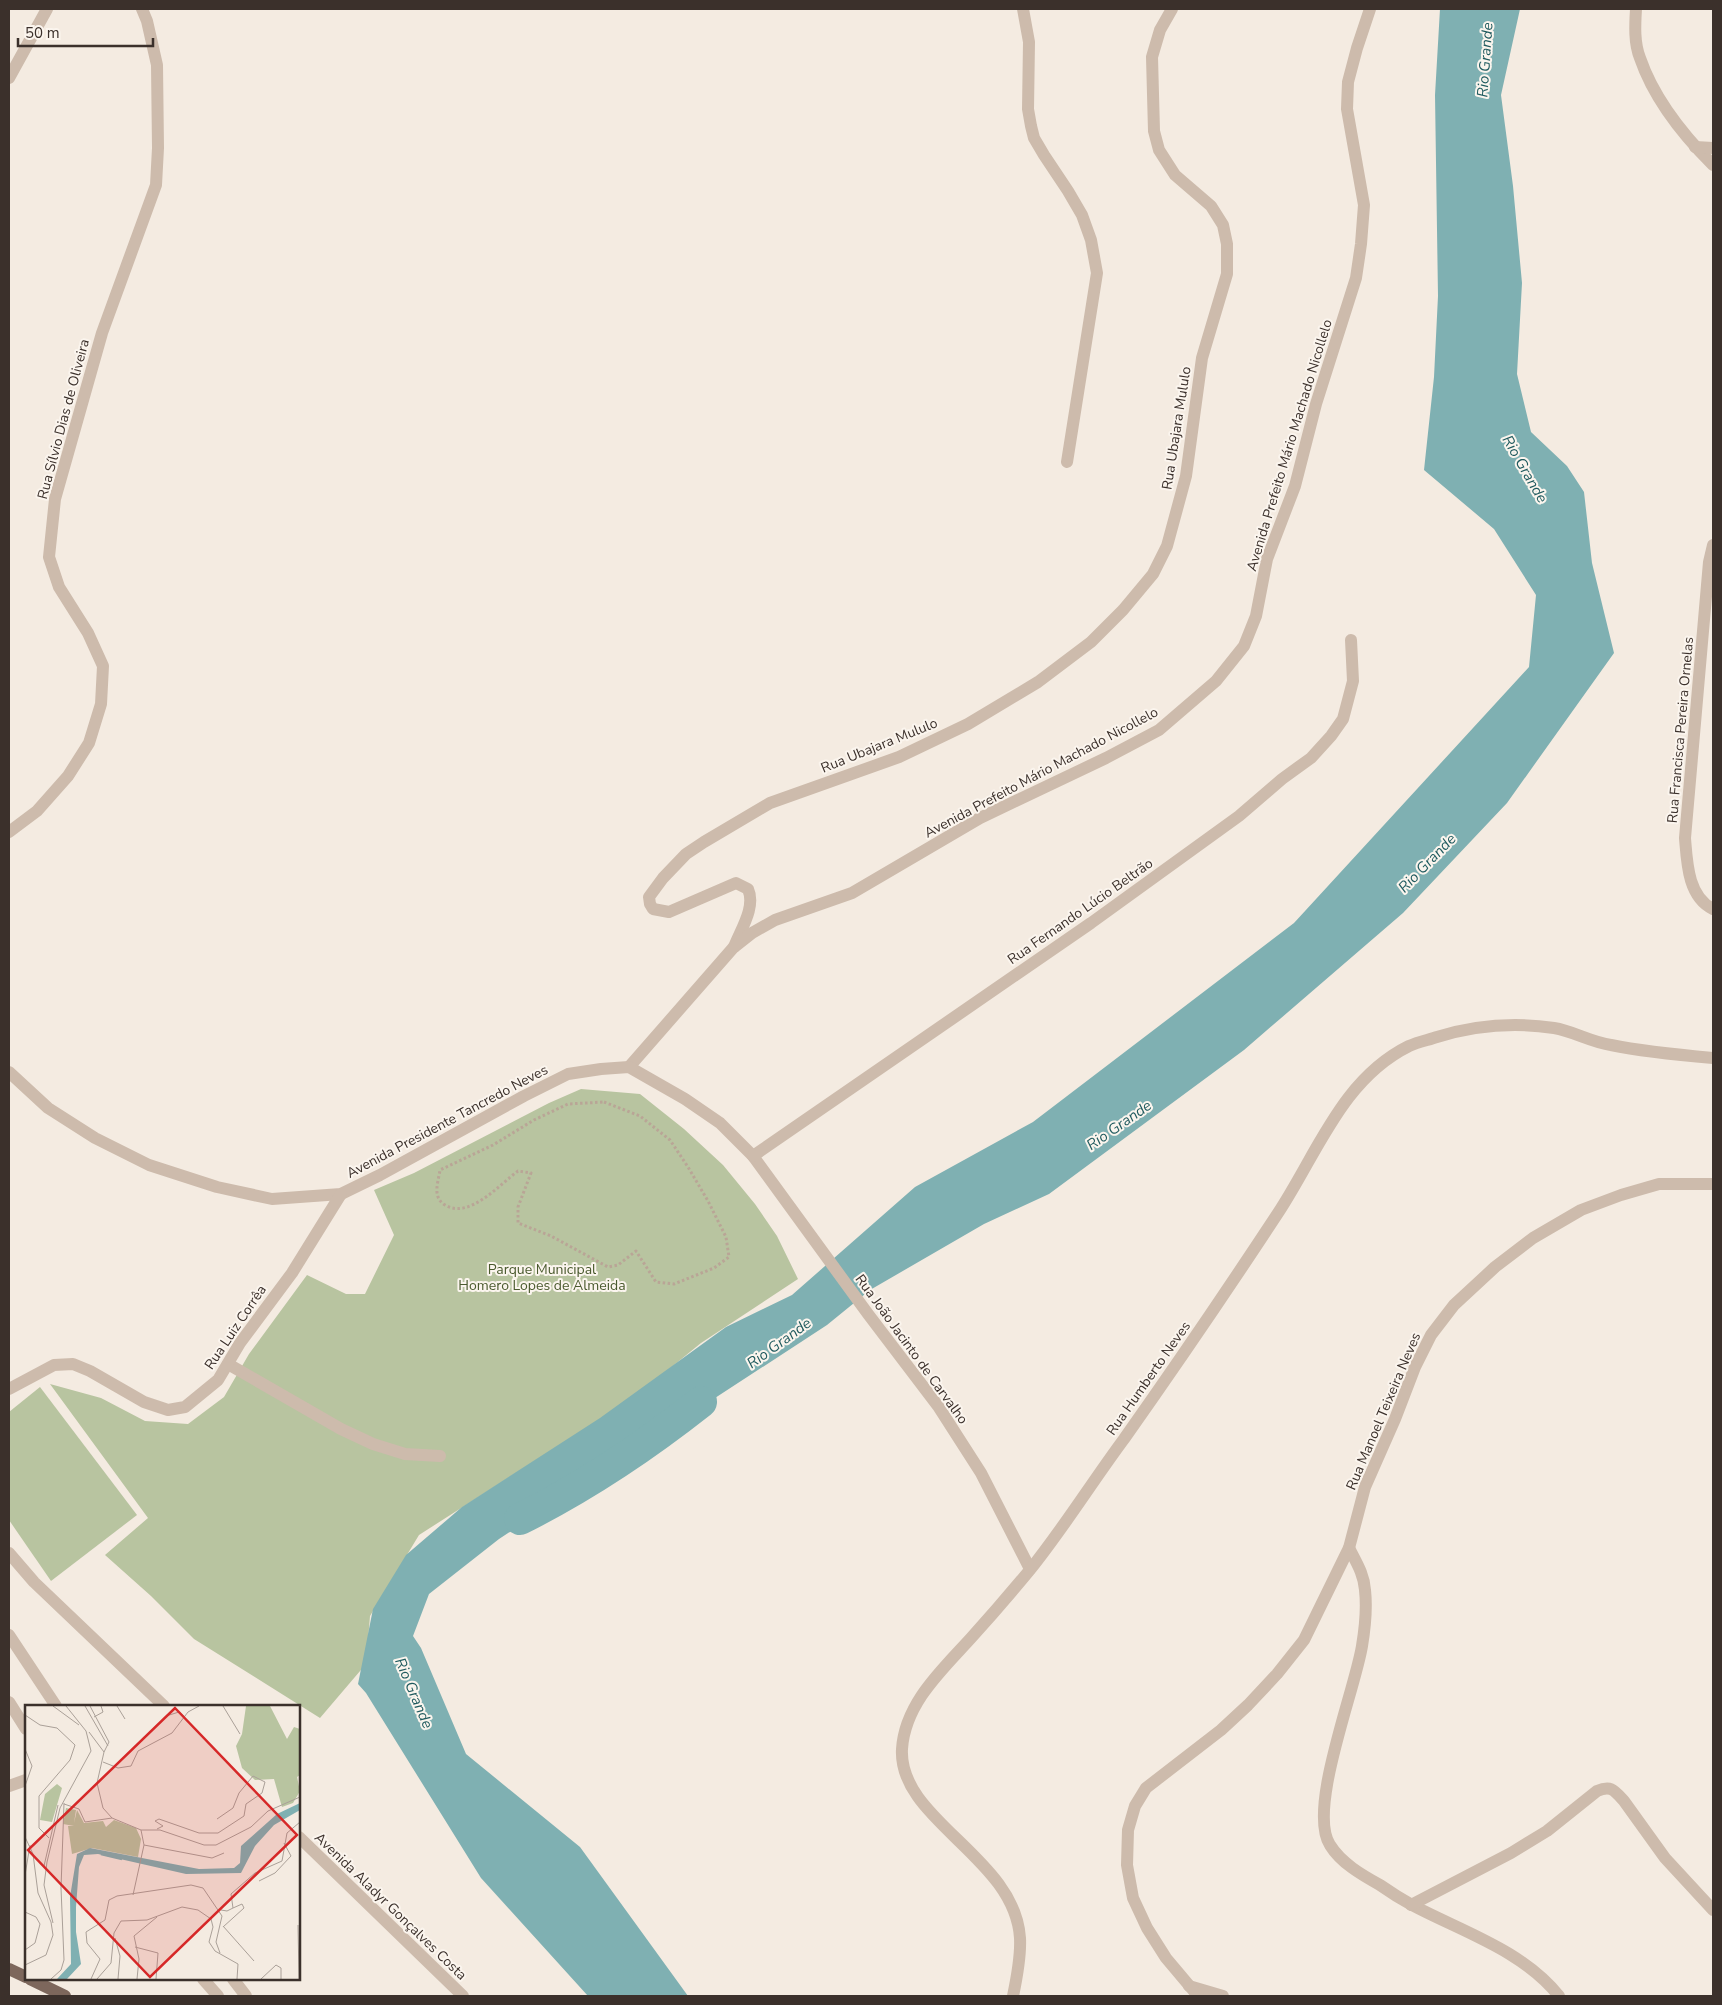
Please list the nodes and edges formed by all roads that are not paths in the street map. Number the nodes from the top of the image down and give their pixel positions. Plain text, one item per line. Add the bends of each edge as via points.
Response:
1 (47, 9) edge
2 (142, 9) edge
3 (1023, 9) edge
4 (1172, 9) edge
5 (1370, 9) edge
6 (1636, 9) edge
7 (9, 78) edge
8 (1695, 147) junction
9 (1713, 148) edge
10 (1713, 165) edge
11 (1067, 462) dead end
12 (1713, 545) edge
13 (1351, 640) dead end
14 (9, 832) edge
15 (1713, 909) edge
16 (733, 948) junction
17 (1712, 1058) edge
18 (629, 1067) junction
19 (9, 1072) edge
20 (753, 1156) junction
21 (1713, 1184) edge
22 (341, 1194) junction
23 (228, 1364) junction
24 (9, 1388) edge
25 (440, 1456) dead end
26 (1349, 1548) junction
27 (9, 1553) edge
28 (1030, 1569) junction
29 (9, 1635) edge
30 (9, 1702) edge
31 (55, 1705) edge
32 (163, 1705) edge
33 (25, 1727) edge
34 (25, 1780) edge
35 (9, 1786) edge
36 (300, 1838) edge
37 (1411, 1905) junction
38 (1713, 1910) edge
39 (9, 1969) edge
40 (25, 1977) edge
41 (32, 1980) edge
42 (204, 1980) edge
43 (234, 1980) edge
44 (1187, 1985) junction
45 (65, 1996) edge
46 (218, 1996) edge
47 (246, 1996) edge
48 (463, 1996) edge
49 (1013, 1996) edge
50 (1198, 1996) edge
51 (1223, 1996) edge
52 (1559, 1996) edge

1 - 7 street
2 - 14 street, Rua Sílvio Dias de Oliveira via 157,65 156,185 102,333 55,499 49,557 59,588 88,633 102,666 101,704 89,743 68,776 37,811
3 - 11 street via 1029,42 1030,126 1034,138 1082,215 1097,273
4 - 16 street, Rua Ubajara Mululo via 1160,30 1152,58 1154,131 1159,150 1175,175 1211,206 1223,225 1227,244 1226,274 1202,358 1186,476 1167,546 1153,574 1124,610 1092,642 1038,682 968,724 899,756 770,803 704,842 674,865 649,897 653,909 668,912 736,883 748,889 752,896 750,908
5 - 16 street, Avenida Prefeito Mário Machado Nicollelo via 1348,82 1347,109 1364,205 1356,278 1316,404 1295,486 1267,559 1256,616 1244,646 1216,681 1159,730 980,818 852,893 775,920
6 - 8 street via 1639,57 1652,87
8 - 9 street
8 - 10 street
12 - 15 street, Rua Francisca Pereira Ornelas via 1685,838 1688,870 1697,896
13 - 20 street, Rua Fernando Lúcio Beltrão via 1353,681 1343,719 1311,758 1239,816 1107,912
16 - 18 street, Avenida Prefeito Mário Machado Nicollelo
17 - 28 street, Rua Humberto Neves via 1662,1054 1606,1044 1557,1029 1500,1024 1459,1030 1410,1046 1380,1065 1357,1087 1329,1126 1290,1195 1178,1363
18 - 20 street via 720,1123
18 - 22 street, Avenida Presidente Tancredo Neves via 568,1074
19 - 22 street, Avenida Presidente Tancredo Neves via 48,1108 95,1138 149,1165 217,1187 272,1199
20 - 28 street, Rua João Jacinto de Carvalho via 938,1406 981,1473
21 - 26 street, Rua Manoel Teixeira Neves via 1658,1184 1581,1210 1525,1244 1454,1305 1431,1335 1415,1367 1365,1487
22 - 23 street, Rua Luiz Corrêa via 292,1273
23 - 24 street, Rua Luiz Corrêa via 218,1380 200,1396 185,1407 168,1410 144,1402 74,1364 54,1365
23 - 25 street via 341,1430 373,1444 405,1454
26 - 37 street via 1361,1571 1366,1608 1354,1684 1328,1778 1324,1826 1329,1844 1343,1860
26 - 44 street, Rua Manoel Teixeira Neves via 1304,1640 1277,1674 1222,1730 1146,1788 1135,1806 1128,1830 1127,1865 1133,1898 1146,1928
27 - 32 street via 34,1582
28 - 49 street, Rua Humberto Neves via 927,1687 905,1729 902,1752 905,1773 914,1793 994,1876 1011,1902 1020,1935
29 - 31 street
30 - 33 street
34 - 35 street
36 - 48 street, Avenida Aladyr Gonçalves Costa
37 - 38 street via 1511,1853 1547,1831 1597,1791 1609,1788 1624,1801 1665,1858
37 - 52 street via 1487,1941 1526,1965
39 - 40 main road
41 - 45 main road
42 - 46 street
43 - 47 street
44 - 50 street, Rua Manoel Teixeira Neves
44 - 51 street

